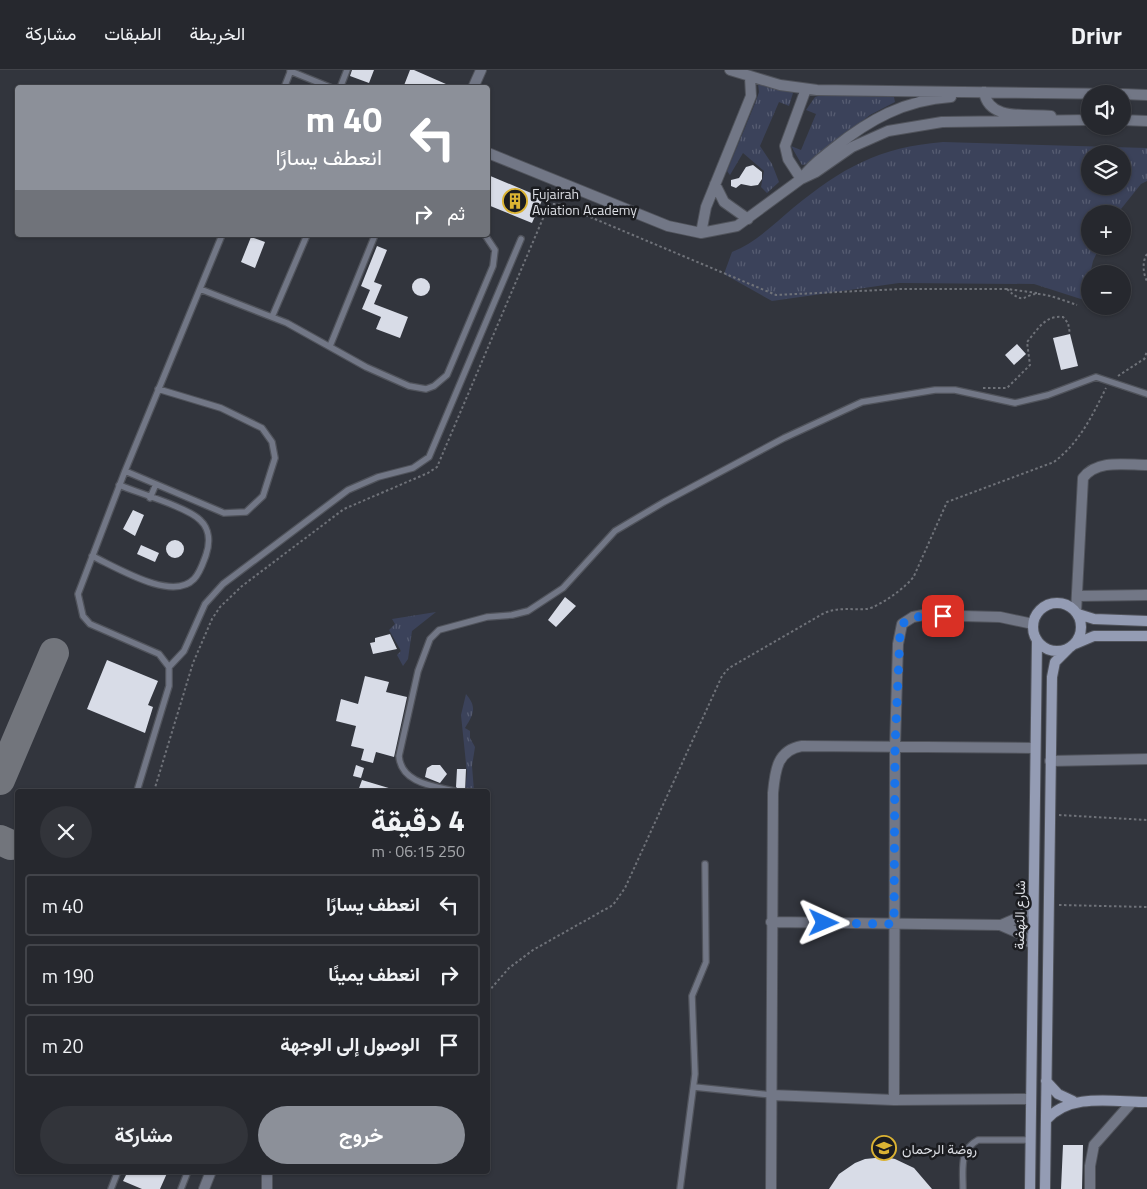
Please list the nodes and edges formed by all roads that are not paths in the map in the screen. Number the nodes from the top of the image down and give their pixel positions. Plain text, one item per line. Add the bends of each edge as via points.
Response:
1 (291, 70) edge
2 (347, 70) edge
3 (481, 70) edge
4 (730, 70) edge
5 (750, 77) junction
6 (285, 85) edge
7 (325, 85) edge
8 (341, 85) edge
9 (475, 85) edge
10 (806, 89) junction
11 (984, 92) junction
12 (1081, 93) edge
13 (1131, 94) edge
14 (1147, 94) edge
15 (1062, 120) junction
16 (1081, 120) edge
17 (1131, 120) edge
18 (1147, 121) edge
19 (490, 154) edge
20 (801, 179) junction
21 (715, 184) junction
22 (748, 219) junction
23 (701, 233) junction
24 (221, 237) edge
25 (306, 237) edge
26 (374, 237) edge
27 (486, 237) edge
28 (521, 239) dead end
29 (200, 288) junction
30 (272, 317) junction
31 (330, 346) junction
32 (158, 389) junction
33 (1147, 394) edge
34 (1147, 466) edge
35 (125, 471) junction
36 (156, 484) junction
37 (119, 485) junction
38 (150, 498) junction
39 (92, 556) junction
40 (1147, 595) edge
41 (1077, 596) junction
42 (1077, 613) junction
43 (1147, 621) edge
44 (1033, 624) junction
45 (1147, 636) edge
46 (1037, 640) junction
47 (1071, 646) junction
48 (169, 667) junction
49 (895, 747) junction
50 (1035, 748) junction
51 (1147, 760) edge
52 (1050, 761) junction
53 (138, 789) edge
54 (446, 789) edge
55 (705, 864) dead end
56 (1033, 904) junction
57 (772, 922) junction
58 (894, 924) junction
59 (1000, 925) junction
60 (1032, 945) junction
61 (1046, 1081) junction
62 (694, 1087) junction
63 (771, 1095) junction
64 (1031, 1099) junction
65 (894, 1100) junction
66 (1073, 1101) junction
67 (1132, 1102) junction
68 (1147, 1102) edge
69 (1046, 1120) junction
70 (1030, 1140) junction
71 (117, 1174) edge
72 (187, 1174) edge
73 (210, 1174) edge
74 (267, 1174) edge
75 (114, 1188) edge
76 (181, 1189) edge
77 (204, 1189) edge
78 (267, 1189) edge
79 (680, 1189) edge
80 (770, 1189) edge
81 (962, 1189) edge
82 (1030, 1189) edge
83 (1045, 1189) edge
84 (1090, 1189) edge

1 - 6 lane
1 - 7 lane
2 - 8 lane
3 - 9 street
4 - 5 street
5 - 10 street
5 - 21 street via 751,96
10 - 11 street
10 - 20 street via 785,146 788,159
11 - 12 street
11 - 15 street via 988,104 997,111
11 - 20 street via 920,101 885,113 858,129 811,166
13 - 14 street
15 - 16 street
15 - 20 street via 942,122 901,128 864,141
17 - 18 street
19 - 23 street via 668,226
20 - 22 street
21 - 22 street via 724,202
21 - 23 street via 704,213
22 - 23 street via 726,230
24 - 29 lane
25 - 30 lane
26 - 31 lane
27 - 31 lane via 495,250 493,266 442,382 426,389 409,386
28 - 48 lane via 429,457 413,468 378,477 348,490 223,584 205,604 184,651
29 - 30 lane
29 - 32 lane
30 - 31 lane
32 - 35 lane
32 - 36 lane via 221,408 254,423 268,434 275,458 263,496 253,508 239,514 224,513
33 - 54 lane via 1096,377 1015,403 955,390 935,390 862,402 784,438 664,502 615,531 563,588 528,611 488,616 439,630 430,639 418,671 399,756 406,774
34 - 41 street via 1097,465 1083,478
35 - 36 lane
35 - 37 lane
36 - 38 lane
37 - 38 lane
37 - 39 lane
38 - 39 lane via 195,516 205,525 209,546 194,579 181,587 166,588
39 - 48 lane via 78,594 83,616 99,630 159,654
40 - 41 street
41 - 42 street
42 - 43 street via 1094,620
42 - 44 street via 1068,605 1050,603 1040,609
42 - 47 street via 1081,627 1078,639
44 - 46 street
44 - 49 street via 1000,617 924,615 902,624 898,644
45 - 47 street via 1094,636
46 - 47 street via 1051,650
46 - 50 street, شارع النهضة
47 - 52 street via 1055,662 1052,671
48 - 53 lane via 169,686
49 - 50 street
49 - 57 street via 802,746 780,757 773,793
49 - 58 street
50 - 56 street, شارع النهضة
51 - 52 street
52 - 61 street
55 - 62 lane via 706,962 692,996
56 - 59 street via 1022,916
56 - 60 street, شارع النهضة
57 - 58 street
57 - 63 street
58 - 59 street
58 - 65 street
59 - 60 street via 1022,934
60 - 64 street, شارع النهضة
61 - 66 street via 1058,1094
61 - 69 street
62 - 63 lane
62 - 79 lane
63 - 65 street
63 - 80 street
64 - 65 street
64 - 70 street, شارع النهضة
66 - 67 street
66 - 69 street
67 - 68 street
67 - 84 street via 1094,1145
69 - 83 street
70 - 81 lane via 978,1140 971,1144 963,1156
70 - 82 street, شارع النهضة
71 - 75 lane
72 - 76 lane
73 - 77 street
74 - 78 street

